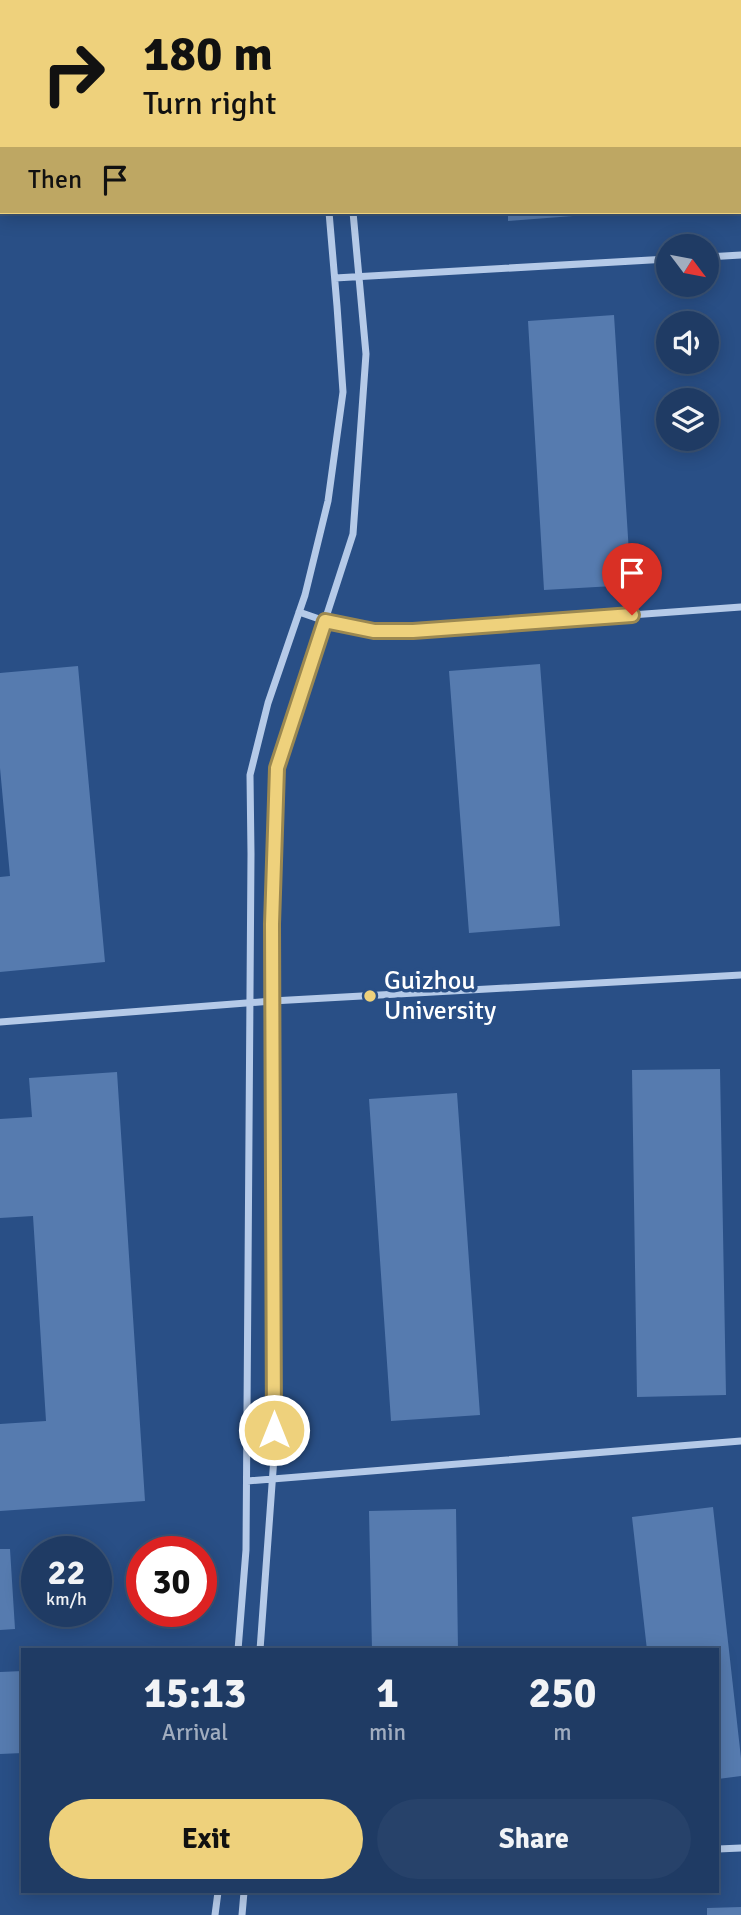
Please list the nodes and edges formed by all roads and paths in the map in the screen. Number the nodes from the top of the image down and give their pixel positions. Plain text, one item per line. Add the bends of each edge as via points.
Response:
1 (329, 214) edge
2 (353, 214) edge
3 (741, 255) edge
4 (719, 256) edge
5 (656, 261) edge
6 (335, 278) junction
7 (359, 278) junction
8 (741, 607) edge
9 (299, 612) junction
10 (325, 621) junction
11 (741, 975) edge
12 (272, 1001) junction
13 (250, 1004) junction
14 (0, 1022) edge
15 (741, 1441) edge
16 (272, 1478) junction
17 (247, 1480) junction
18 (238, 1648) edge
19 (260, 1648) edge
20 (741, 1847) edge
21 (719, 1849) edge
22 (218, 1893) edge
23 (244, 1893) edge
24 (215, 1915) edge
25 (242, 1915) edge

1 - 6 street
2 - 7 street
3 - 4 street
5 - 7 street
6 - 7 street
6 - 9 street via 342,392 328,501
7 - 10 street via 366,355 354,534
8 - 10 street via 413,631 374,631
9 - 10 street
9 - 13 street via 250,775
10 - 12 street via 277,768
11 - 12 street
12 - 13 street
12 - 16 street
13 - 14 street
13 - 17 street
15 - 16 street
16 - 17 street
16 - 19 street
17 - 18 street
20 - 21 street
22 - 24 street
23 - 25 street

